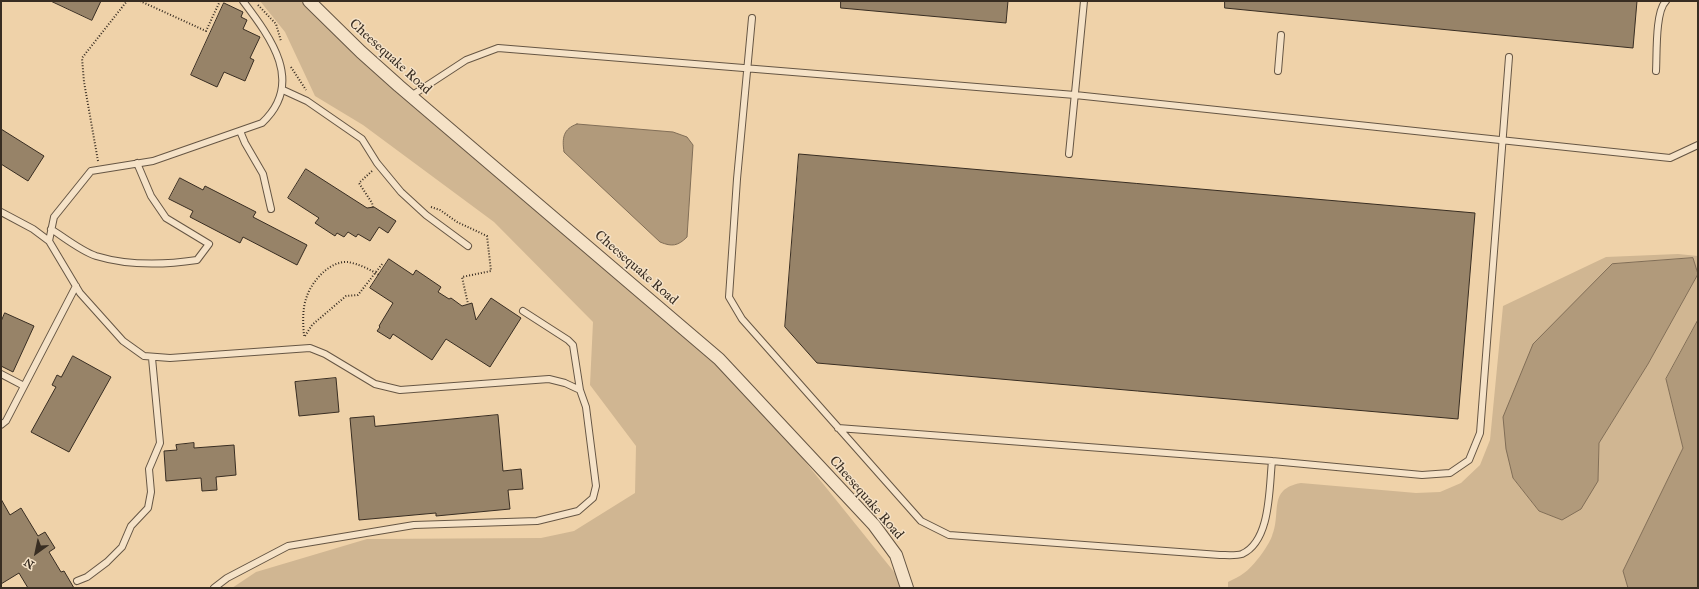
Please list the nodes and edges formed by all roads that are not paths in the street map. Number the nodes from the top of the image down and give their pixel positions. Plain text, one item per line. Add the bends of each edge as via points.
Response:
1 (242, 1) edge
2 (309, 1) edge
3 (1084, 1) edge
4 (1666, 1) edge
5 (752, 18) dead end
6 (1281, 35) dead end
7 (1508, 57) dead end
8 (748, 68) junction
9 (1278, 71) dead end
10 (1656, 71) dead end
11 (283, 90) junction
12 (1075, 95) junction
13 (411, 96) junction
14 (240, 131) junction
15 (1502, 139) junction
16 (1698, 145) edge
17 (1069, 154) dead end
18 (137, 163) junction
19 (271, 210) dead end
20 (1, 212) edge
21 (51, 229) junction
22 (49, 240) junction
23 (468, 246) dead end
24 (76, 286) junction
25 (522, 311) dead end
26 (152, 358) junction
27 (1, 374) edge
28 (24, 386) junction
29 (580, 390) junction
30 (1, 424) edge
31 (838, 428) junction
32 (1272, 461) junction
33 (77, 581) dead end
34 (214, 588) edge
35 (907, 588) edge

1 - 11 lane via 260,24 275,50 283,76
2 - 13 street, Cheesequake Road
3 - 12 lane
4 - 10 lane via 1660,15
5 - 8 lane
6 - 9 lane
7 - 15 lane
8 - 12 lane
8 - 13 lane via 498,48 466,60
8 - 31 lane via 729,298 742,319
11 - 14 lane via 272,114 262,123
11 - 23 lane via 307,101 362,139 377,163 401,192
12 - 15 lane
12 - 17 lane
13 - 35 street, Cheesequake Road via 718,359 874,525 896,555
14 - 18 lane via 153,161
14 - 19 lane via 263,174
15 - 16 lane via 1670,158
15 - 32 lane via 1480,433 1468,460 1450,473 1422,475
18 - 21 lane via 91,171 54,217
18 - 21 lane via 151,196 166,218 209,244 197,260 171,264 131,263 95,256
20 - 22 lane
21 - 22 lane
22 - 24 lane
24 - 26 lane via 123,341 144,356
24 - 28 lane
25 - 29 lane via 573,345
26 - 29 lane via 310,348 325,354 375,384 400,390 549,379
26 - 33 lane via 160,443 149,469 151,492 148,508 131,526 122,547 107,562
27 - 28 lane
28 - 30 lane via 6,421
29 - 34 lane via 586,407 596,486 593,498 578,511 537,521 414,525 288,546 227,578
31 - 32 lane
31 - 32 lane via 921,521 956,536 1212,555 1241,554 1256,542 1265,522

